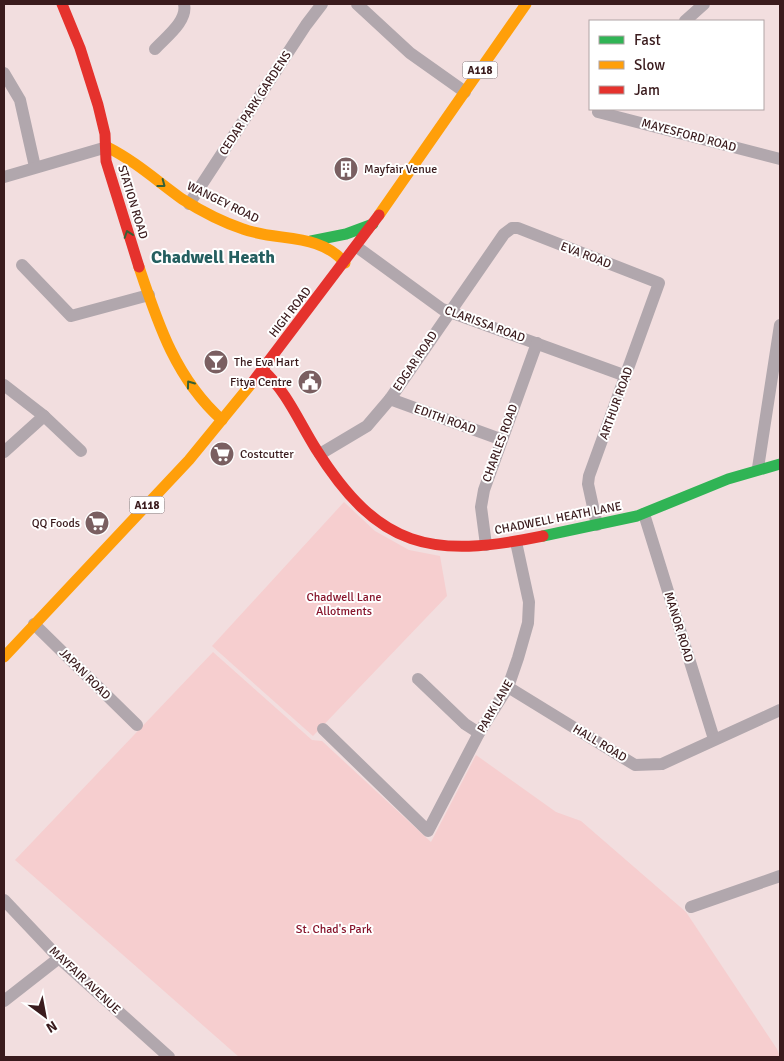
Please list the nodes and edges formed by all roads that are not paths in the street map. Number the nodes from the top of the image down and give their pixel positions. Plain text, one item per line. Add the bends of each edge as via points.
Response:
1 (62, 4) edge
2 (184, 4) edge
3 (322, 4) edge
4 (357, 4) edge
5 (526, 4) edge
6 (704, 4) edge
7 (686, 20) edge
8 (155, 49) dead end
9 (4, 73) edge
10 (465, 92) junction
11 (599, 110) edge
12 (107, 147) junction
13 (780, 159) edge
14 (136, 164) junction
15 (35, 167) junction
16 (4, 176) edge
17 (110, 176) junction
18 (189, 204) junction
19 (373, 224) junction
20 (512, 228) joint
21 (311, 241) junction
22 (357, 247) junction
23 (345, 263) junction
24 (22, 265) dead end
25 (659, 283) joint
26 (149, 295) junction
27 (449, 311) junction
28 (780, 325) edge
29 (537, 344) junction
30 (263, 370) junction
31 (626, 376) junction
32 (4, 385) edge
33 (390, 399) junction
34 (44, 416) junction
35 (222, 420) junction
36 (500, 439) junction
37 (81, 451) dead end
38 (4, 452) edge
39 (320, 454) junction
40 (780, 464) edge
41 (758, 468) junction
42 (644, 514) junction
43 (597, 525) junction
44 (516, 542) junction
45 (486, 545) junction
46 (34, 624) junction
47 (4, 657) edge
48 (418, 679) dead end
49 (508, 687) junction
50 (780, 710) edge
51 (136, 725) dead end
52 (323, 729) dead end
53 (479, 733) junction
54 (714, 739) junction
55 (780, 878) edge
56 (4, 900) edge
57 (691, 907) dead end
58 (59, 958) junction
59 (4, 1002) edge
60 (169, 1057) edge

1 - 12 street, STATION ROAD via 98,105
2 - 8 street via 181,21
3 - 18 street, CEDAR PARK GARDENS
4 - 10 street via 410,53
5 - 10 street, HIGH ROAD / A118
6 - 7 street
9 - 15 street via 20,100
10 - 19 street, HIGH ROAD / A118
11 - 13 street, MAYESFORD ROAD
12 - 14 street, WANGEY ROAD
12 - 15 street
12 - 17 street, STATION ROAD
14 - 17 street via 116,170
14 -> 18 street, WANGEY ROAD
15 - 16 street
26 -> 17 street, STATION ROAD
18 - 21 street, WANGEY ROAD via 255,234
19 - 21 street, WANGEY ROAD via 346,234
19 - 22 street, HIGH ROAD / A118
20 - 25 street, EVA ROAD
20 - 27 street, EDGAR ROAD via 504,234
21 - 23 street, WANGEY ROAD via 335,252
22 - 23 street, HIGH ROAD / A118
22 - 27 street, CLARISSA ROAD
23 - 30 street, HIGH ROAD / A118
24 - 26 street via 70,316
25 - 31 street, ARTHUR ROAD
35 -> 26 street, STATION ROAD via 204,404 174,362
27 - 29 street, CLARISSA ROAD
27 - 33 street, EDGAR ROAD
28 - 41 street
29 - 31 street, CLARISSA ROAD
29 - 36 street, CHARLES ROAD
30 - 35 street, HIGH ROAD / A118
30 - 39 street, CHADWELL HEATH LANE via 275,381
31 - 43 street, ARTHUR ROAD via 589,476
32 - 34 street
33 - 36 street, EDITH ROAD
33 - 39 street, EDGAR ROAD via 367,426
34 - 37 street
34 - 38 street
35 - 46 street, HIGH ROAD / A118
36 - 45 street, CHARLES ROAD via 481,506
39 - 45 street, CHADWELL HEATH LANE via 348,491 374,518 392,530 428,544 457,548
40 - 41 street, CHADWELL HEATH LANE
41 - 42 street, CHADWELL HEATH LANE
42 - 43 street, CHADWELL HEATH LANE
42 - 54 street, MANOR ROAD
43 - 44 street, CHADWELL HEATH LANE
44 - 45 street, CHADWELL HEATH LANE
44 - 49 street, PARK LANE via 529,602 528,623
46 - 47 street, HIGH ROAD / A118
46 - 51 street, JAPAN ROAD
48 - 53 street via 465,724
49 - 53 street, PARK LANE
49 - 54 street, HALL ROAD via 634,765 662,764
50 - 54 street, HALL ROAD
52 - 53 street, PARK LANE via 428,831
55 - 57 street
56 - 58 street, MAYFAIR AVENUE
58 - 59 street
58 - 60 street, MAYFAIR AVENUE

